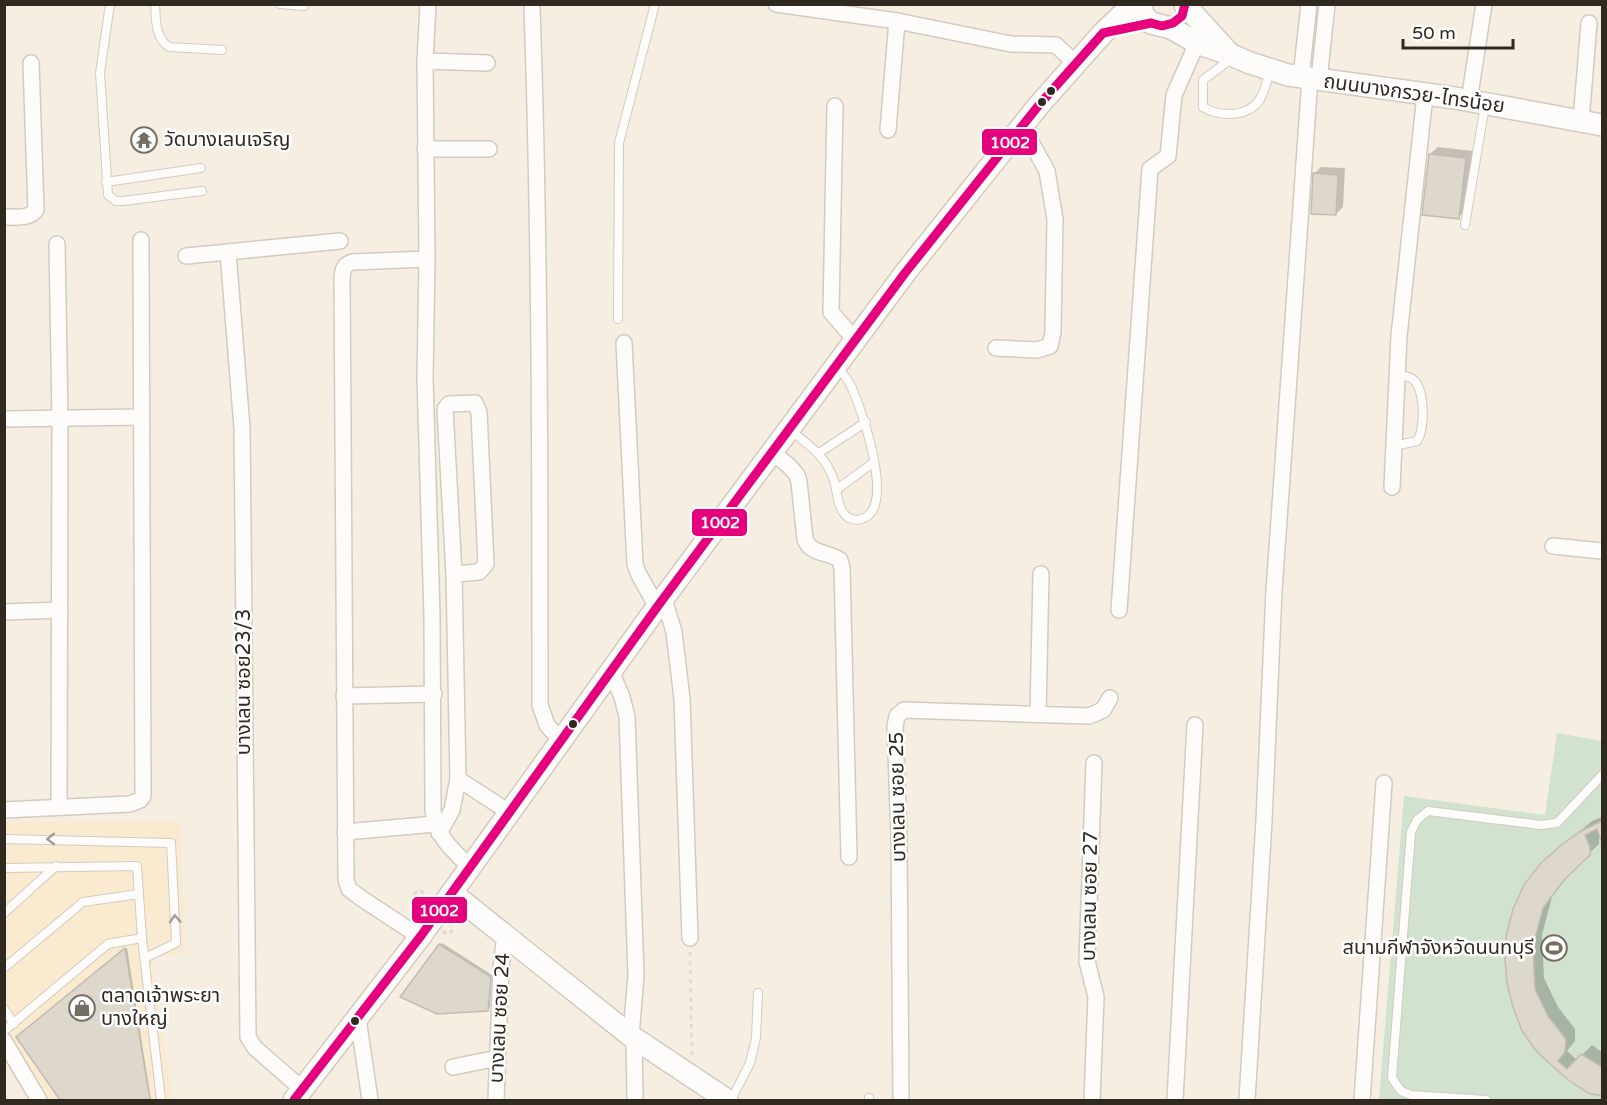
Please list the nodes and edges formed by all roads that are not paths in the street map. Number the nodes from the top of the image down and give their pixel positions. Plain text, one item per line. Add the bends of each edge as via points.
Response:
1 (110, 4) edge
2 (154, 4) edge
3 (280, 4) edge
4 (304, 4) edge
5 (428, 4) edge
6 (655, 4) edge
7 (776, 4) edge
8 (1309, 4) edge
9 (1327, 4) edge
10 (1484, 4) edge
11 (1185, 5) edge
12 (532, 7) dead end
13 (854, 10) edge
14 (882, 12) edge
15 (1148, 14) edge
16 (897, 21) junction
17 (1589, 23) dead end
18 (1197, 43) junction
19 (222, 50) dead end
20 (1232, 55) junction
21 (425, 61) junction
22 (31, 63) dead end
23 (487, 63) dead end
24 (1076, 63) junction
25 (1270, 70) junction
26 (1310, 78) junction
27 (1425, 95) junction
28 (1477, 102) junction
29 (835, 106) dead end
30 (1581, 121) junction
31 (1602, 124) edge
32 (1022, 126) junction
33 (888, 130) dead end
34 (425, 149) junction
35 (489, 149) dead end
36 (201, 168) dead end
37 (106, 182) junction
38 (202, 191) dead end
39 (4, 217) edge
40 (1465, 225) dead end
41 (141, 240) dead end
42 (340, 241) dead end
43 (57, 244) dead end
44 (228, 252) junction
45 (186, 256) dead end
46 (427, 259) junction
47 (618, 319) dead end
48 (855, 340) junction
49 (624, 343) dead end
50 (996, 348) dead end
51 (836, 366) junction
52 (1397, 375) junction
53 (141, 417) junction
54 (60, 418) junction
55 (4, 419) edge
56 (866, 422) junction
57 (789, 429) junction
58 (1394, 446) junction
59 (772, 452) junction
60 (819, 453) junction
61 (874, 462) junction
62 (1392, 488) dead end
63 (836, 490) junction
64 (1552, 546) dead end
65 (1602, 551) edge
66 (454, 574) junction
67 (1041, 574) dead end
68 (660, 603) junction
69 (60, 610) junction
70 (1119, 610) dead end
71 (4, 612) edge
72 (610, 671) junction
73 (434, 694) junction
74 (344, 696) junction
75 (1110, 698) dead end
76 (1038, 714) junction
77 (1195, 725) dead end
78 (561, 741) junction
79 (1094, 763) dead end
80 (1602, 775) edge
81 (458, 779) junction
82 (1384, 783) dead end
83 (59, 807) junction
84 (4, 810) edge
85 (509, 812) junction
86 (437, 829) junction
87 (345, 832) junction
88 (4, 839) edge
89 (849, 856) dead end
90 (56, 866) junction
91 (470, 867) junction
92 (4, 868) edge
93 (452, 893) junction
94 (139, 894) junction
95 (4, 913) edge
96 (505, 935) junction
97 (420, 937) junction
98 (142, 938) junction
99 (690, 938) road end
100 (145, 958) junction
101 (4, 968) edge
102 (758, 993) dead end
103 (4, 1009) edge
104 (357, 1018) junction
105 (14, 1024) junction
106 (4, 1032) edge
107 (632, 1036) junction
108 (4, 1041) edge
109 (498, 1059) junction
110 (453, 1067) dead end
111 (298, 1095) edge
112 (39, 1101) edge
113 (161, 1101) edge
114 (370, 1101) edge
115 (496, 1101) edge
116 (635, 1101) edge
117 (727, 1101) edge
118 (731, 1101) edge
119 (901, 1101) edge
120 (1092, 1101) edge
121 (1175, 1101) edge
122 (1247, 1101) edge
123 (1362, 1101) edge
124 (1486, 1101) edge

1 - 37 lane via 100,73
2 - 19 lane via 157,28 169,47
3 - 4 lane
5 - 21 street
6 - 47 lane via 619,143
7 - 13 street
8 - 26 street
9 - 26 street
10 - 28 street
11 - 15 main road via 1182,16 1173,23
11 - 20 main road, ถนนบางกรวย-ไทรน้อย
12 - 78 street via 540,319 540,705 547,725
13 - 14 street
14 - 16 street
15 - 18 main road, ถนนบางกรวย-ไทรน้อย
15 - 24 main road via 1127,10
16 - 24 street via 1011,44 1056,45
16 - 33 street
17 - 30 street
18 - 20 main road, ถนนบางกรวย-ไทรน้อย
18 - 70 street via 1174,95 1168,156 1150,169
20 - 25 main road, ถนนบางกรวย-ไทรน้อย
20 - 25 lane via 1203,80 1203,107 1212,113 1236,115 1254,106 1261,98
21 - 23 street
21 - 34 street
22 - 39 street via 36,210 32,215
24 - 32 main road
25 - 26 main road, ถนนบางกรวย-ไทรน้อย
26 - 27 main road, ถนนบางกรวย-ไทรน้อย
26 - 122 street via 1274,591
27 - 28 main road, ถนนบางกรวย-ไทรน้อย
27 - 52 street
28 - 30 main road, ถนนบางกรวย-ไทรน้อย
28 - 40 lane
29 - 48 street via 831,312
30 - 31 main road, ถนนบางกรวย-ไทรน้อย
32 - 48 main road
32 - 50 street via 1047,171 1055,219 1053,332 1050,346 1037,350
34 - 35 street
34 - 46 street
36 - 37 lane
37 - 38 lane via 108,195 116,201
41 - 53 street
42 - 44 street
43 - 54 street
44 - 45 street
44 - 111 street, บางเลน ซอย23/3 via 242,428 248,1037
46 - 73 street via 425,378
46 - 74 street via 352,262 343,269
48 - 51 main road
49 - 68 street via 635,564
51 - 56 lane via 850,383
51 - 57 main road
52 - 58 street
52 - 58 lane via 1416,382 1424,411 1422,434 1417,441
53 - 54 street
53 - 83 street via 143,796 130,804
54 - 55 street
54 - 69 street
56 - 60 lane
56 - 61 lane
57 - 59 main road
57 - 60 lane
58 - 62 street
59 - 68 main road
59 - 89 street via 800,482 808,546 834,556 842,568
60 - 63 lane
61 - 63 lane
61 - 63 lane via 877,496 868,516 848,518 840,509
64 - 65 street
66 - 66 street via 479,572 486,564 479,412 475,403 449,404 446,409
66 - 81 street
67 - 76 street
68 - 72 main road
68 - 99 street via 674,632 682,699
69 - 71 street
69 - 83 street
72 - 78 main road
72 - 107 street via 627,717 636,975
73 - 74 street
73 - 86 street
74 - 87 street
75 - 76 street, บางเลน ซอย 25 via 1103,710 1089,716
76 - 119 street, บางเลน ซอย 25 via 904,710 897,716
77 - 121 street
78 - 85 main road
79 - 120 street, บางเลน ซอย 27 via 1087,961 1096,997
80 - 124 lane via 1557,823 1541,825 1428,811 1411,832 1392,1078 1401,1091 1411,1095
81 - 85 street
81 - 86 street via 452,810
82 - 123 street
83 - 84 street
85 - 91 main road
86 - 87 street
86 - 91 street
87 - 97 street via 349,888
100 -> 88 lane via 176,943 171,843
90 - 92 lane
90 - 94 lane via 137,866
90 - 95 lane
91 - 93 main road
93 - 96 main road
93 - 97 main road
94 - 98 lane
94 - 101 lane via 83,902
96 - 107 main road
96 - 109 street, บางเลน ซอย 24
97 - 104 main road
98 - 100 lane
98 - 105 lane via 108,944
100 - 113 lane
102 - 118 lane via 756,1038 750,1063
103 - 105 lane
104 - 111 main road
104 - 114 street
105 - 106 lane
107 - 116 street
107 - 117 main road
108 - 112 street
109 - 110 street
109 - 115 street, บางเลน ซอย 24

